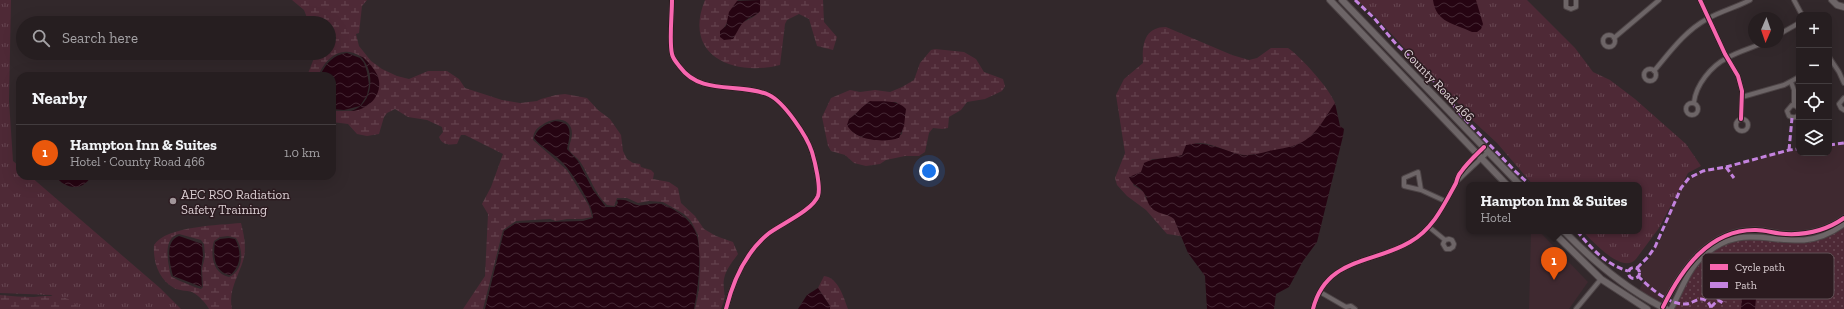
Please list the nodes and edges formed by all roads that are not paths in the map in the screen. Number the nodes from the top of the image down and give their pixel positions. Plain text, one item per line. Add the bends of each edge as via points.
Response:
1 (672, 0) edge
2 (1330, 0) edge
3 (1342, 0) edge
4 (1566, 0) edge
5 (1576, 0) edge
6 (1658, 0) edge
7 (1700, 0) edge
8 (1750, 0) edge
9 (1794, 0) edge
10 (1832, 0) edge
11 (1843, 7) edge
12 (1800, 12) edge
13 (1709, 18) junction
14 (1796, 25) edge
15 (1784, 32) edge
16 (1614, 38) dead end
17 (1751, 48) edge
18 (1727, 58) junction
19 (1832, 62) edge
20 (1654, 71) dead end
21 (1796, 79) edge
22 (1791, 82) junction
23 (1844, 83) edge
24 (1742, 97) junction
25 (1844, 98) edge
26 (1694, 102) dead end
27 (1794, 105) joint
28 (1844, 110) edge
29 (1796, 117) edge
30 (1741, 119) dead end
31 (1486, 150) junction
32 (1479, 156) junction
33 (1504, 182) edge
34 (1517, 182) edge
35 (1421, 190) junction
36 (1445, 200) junction
37 (1844, 218) edge
38 (1844, 224) edge
39 (1429, 227) junction
40 (1555, 234) edge
41 (1567, 234) edge
42 (1445, 240) dead end
43 (1708, 253) edge
44 (1702, 257) edge
45 (1679, 277) junction
46 (1601, 279) junction
47 (1685, 280) junction
48 (1320, 292) junction
49 (1345, 308) edge
50 (1665, 308) edge
51 (726, 309) edge
52 (1313, 309) edge
53 (1354, 309) edge
54 (1576, 309) edge
55 (1648, 309) edge
56 (1671, 309) edge

1 - 51 street via 672,54 684,73 696,82 771,95 803,130 812,151 818,180 819,193 813,204 768,234 753,248 731,289
2 - 32 main road, County Road 466
3 - 31 main road, County Road 466
4 - 5 street via 1566,7 1571,10 1577,6
6 - 16 street
7 - 13 street
8 - 13 street
9 - 12 street
10 - 11 main road
13 - 18 street
13 - 20 street via 1682,38
14 - 15 street
17 - 18 street
18 - 24 street via 1738,76
18 - 26 street via 1702,82
19 - 23 street
21 - 22 street
22 - 24 street
22 - 27 street
24 - 30 street
25 - 28 street via 1839,104
27 - 29 street via 1789,107 1788,114
31 - 32 street
31 - 34 main road, County Road 466
32 - 33 main road, County Road 466
32 - 36 street via 1461,172
35 - 35 street via 1418,172 1404,178 1404,186
35 - 36 street
36 - 39 street
37 - 45 street via 1835,225 1814,232 1785,234 1756,230 1731,234 1695,256
38 - 43 street via 1832,232 1805,240 1758,236 1734,239
39 - 42 street
39 - 48 street via 1410,242 1349,264 1333,275
40 - 46 main road
41 - 50 main road via 1618,280
44 - 47 street
45 - 47 street
45 - 50 street
46 - 54 street
46 - 55 main road
47 - 56 street
48 - 49 street
48 - 52 street
49 - 53 street via 1351,306

